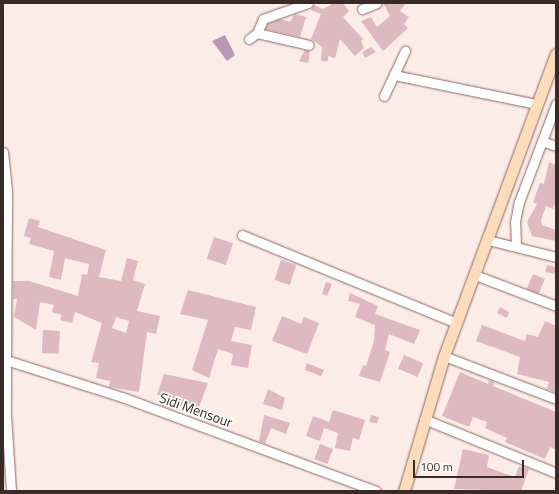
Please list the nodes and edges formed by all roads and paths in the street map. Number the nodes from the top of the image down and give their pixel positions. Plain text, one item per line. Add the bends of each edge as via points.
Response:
1 (308, 3) edge
2 (377, 3) edge
3 (362, 9) dead end
4 (257, 33) junction
5 (249, 39) dead end
6 (309, 45) dead end
7 (406, 51) dead end
8 (556, 54) edge
9 (394, 75) junction
10 (384, 96) dead end
11 (537, 104) junction
12 (556, 104) edge
13 (542, 141) junction
14 (556, 146) edge
15 (3, 152) edge
16 (4, 169) edge
17 (242, 235) dead end
18 (488, 240) junction
19 (516, 246) junction
20 (556, 257) edge
21 (474, 275) junction
22 (556, 306) edge
23 (457, 323) junction
24 (444, 356) junction
25 (6, 360) junction
26 (556, 399) edge
27 (424, 419) junction
28 (556, 473) edge
29 (10, 491) edge
30 (376, 491) edge
31 (404, 491) edge

1 - 4 street via 263,19
2 - 3 street
4 - 5 street
4 - 6 street
7 - 9 street
8 - 11 main road
9 - 10 street
9 - 11 street
11 - 18 main road
12 - 13 street
13 - 14 street
13 - 19 street via 519,202 515,222
15 - 16 street
16 - 25 street
17 - 23 street
18 - 19 street
18 - 21 main road
19 - 20 street
21 - 22 street
21 - 23 main road
23 - 24 main road
24 - 26 street
24 - 27 main road
25 - 29 street
25 - 30 street, Sidi Mensour via 122,397
27 - 28 street
27 - 31 main road

